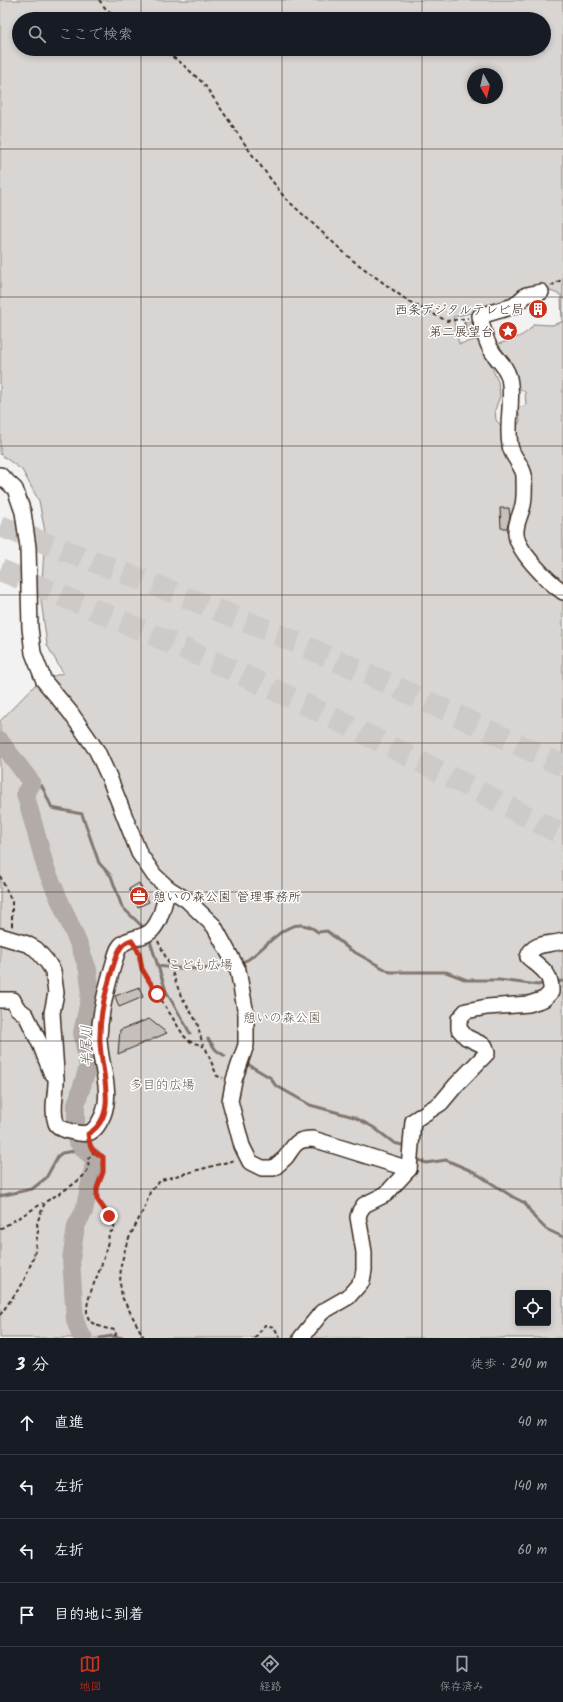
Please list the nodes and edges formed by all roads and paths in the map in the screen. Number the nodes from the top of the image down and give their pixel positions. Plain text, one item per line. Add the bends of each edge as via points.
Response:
1 (99, 0) edge
2 (110, 12) edge
3 (171, 56) edge
4 (541, 292) dead end
5 (480, 316) junction
6 (0, 475) edge
7 (563, 592) edge
8 (0, 876) edge
9 (168, 888) junction
10 (141, 936) junction
11 (6, 937) edge
12 (563, 941) edge
13 (0, 1000) edge
14 (17, 1008) junction
15 (0, 1011) edge
16 (203, 1046) junction
17 (56, 1077) junction
18 (234, 1080) junction
19 (88, 1134) junction
20 (94, 1152) junction
21 (248, 1158) junction
22 (409, 1169) junction
23 (44, 1202) junction
24 (0, 1229) edge
25 (0, 1315) edge
26 (113, 1338) edge
27 (144, 1338) edge
28 (255, 1338) edge
29 (280, 1338) edge
30 (301, 1338) edge

1 - 2 path
3 - 5 path via 204,84 285,198 351,259 408,301 447,321
4 - 5 street via 526,295 514,306
5 - 7 street via 484,337 509,376 512,396 508,428 510,447 524,475 524,492 515,533 517,542 543,575
6 - 9 street via 15,489 23,512 28,547 33,653 44,681 70,712 96,751 139,853 154,875
8 - 11 path via 12,902
9 - 10 street via 159,922
9 - 18 street via 187,900 214,926 235,964 246,1014 246,1045
10 - 16 path via 169,964 181,996 197,1022
10 - 16 path via 139,952 142,969 184,1036 189,1041
10 - 19 street via 119,948 103,1003 99,1037 107,1102 99,1123
11 - 17 street via 36,949 53,972 56,993 52,1013
12 - 22 street via 537,946 530,951 528,957 548,974 552,982 551,992 544,999 529,1004 466,1011 459,1019 459,1029 466,1037 485,1046 487,1054 441,1103 413,1121
13 - 14 street via 12,1000
14 - 15 street
14 - 17 street via 26,1015 42,1046 51,1072
16 - 18 path via 217,1076
17 - 19 street via 56,1123 62,1130
18 - 21 street via 230,1100 242,1146
19 - 20 path
20 - 23 path via 88,1159 88,1169 82,1178
20 - 26 path via 103,1157 103,1172 97,1188 97,1199 115,1224 114,1230 109,1232 101,1266 87,1304 89,1319 104,1328 115,1330
21 - 22 street via 250,1162 262,1168 274,1168 285,1158 292,1145 302,1139 313,1139
21 - 27 path via 161,1180 150,1192 127,1242 120,1283 122,1296
22 - 30 street via 386,1194 364,1205 360,1211 358,1217 364,1252 362,1281 348,1297 322,1312
23 - 24 path
23 - 25 path via 37,1223 34,1256 23,1283
28 - 29 path via 265,1325 274,1327

